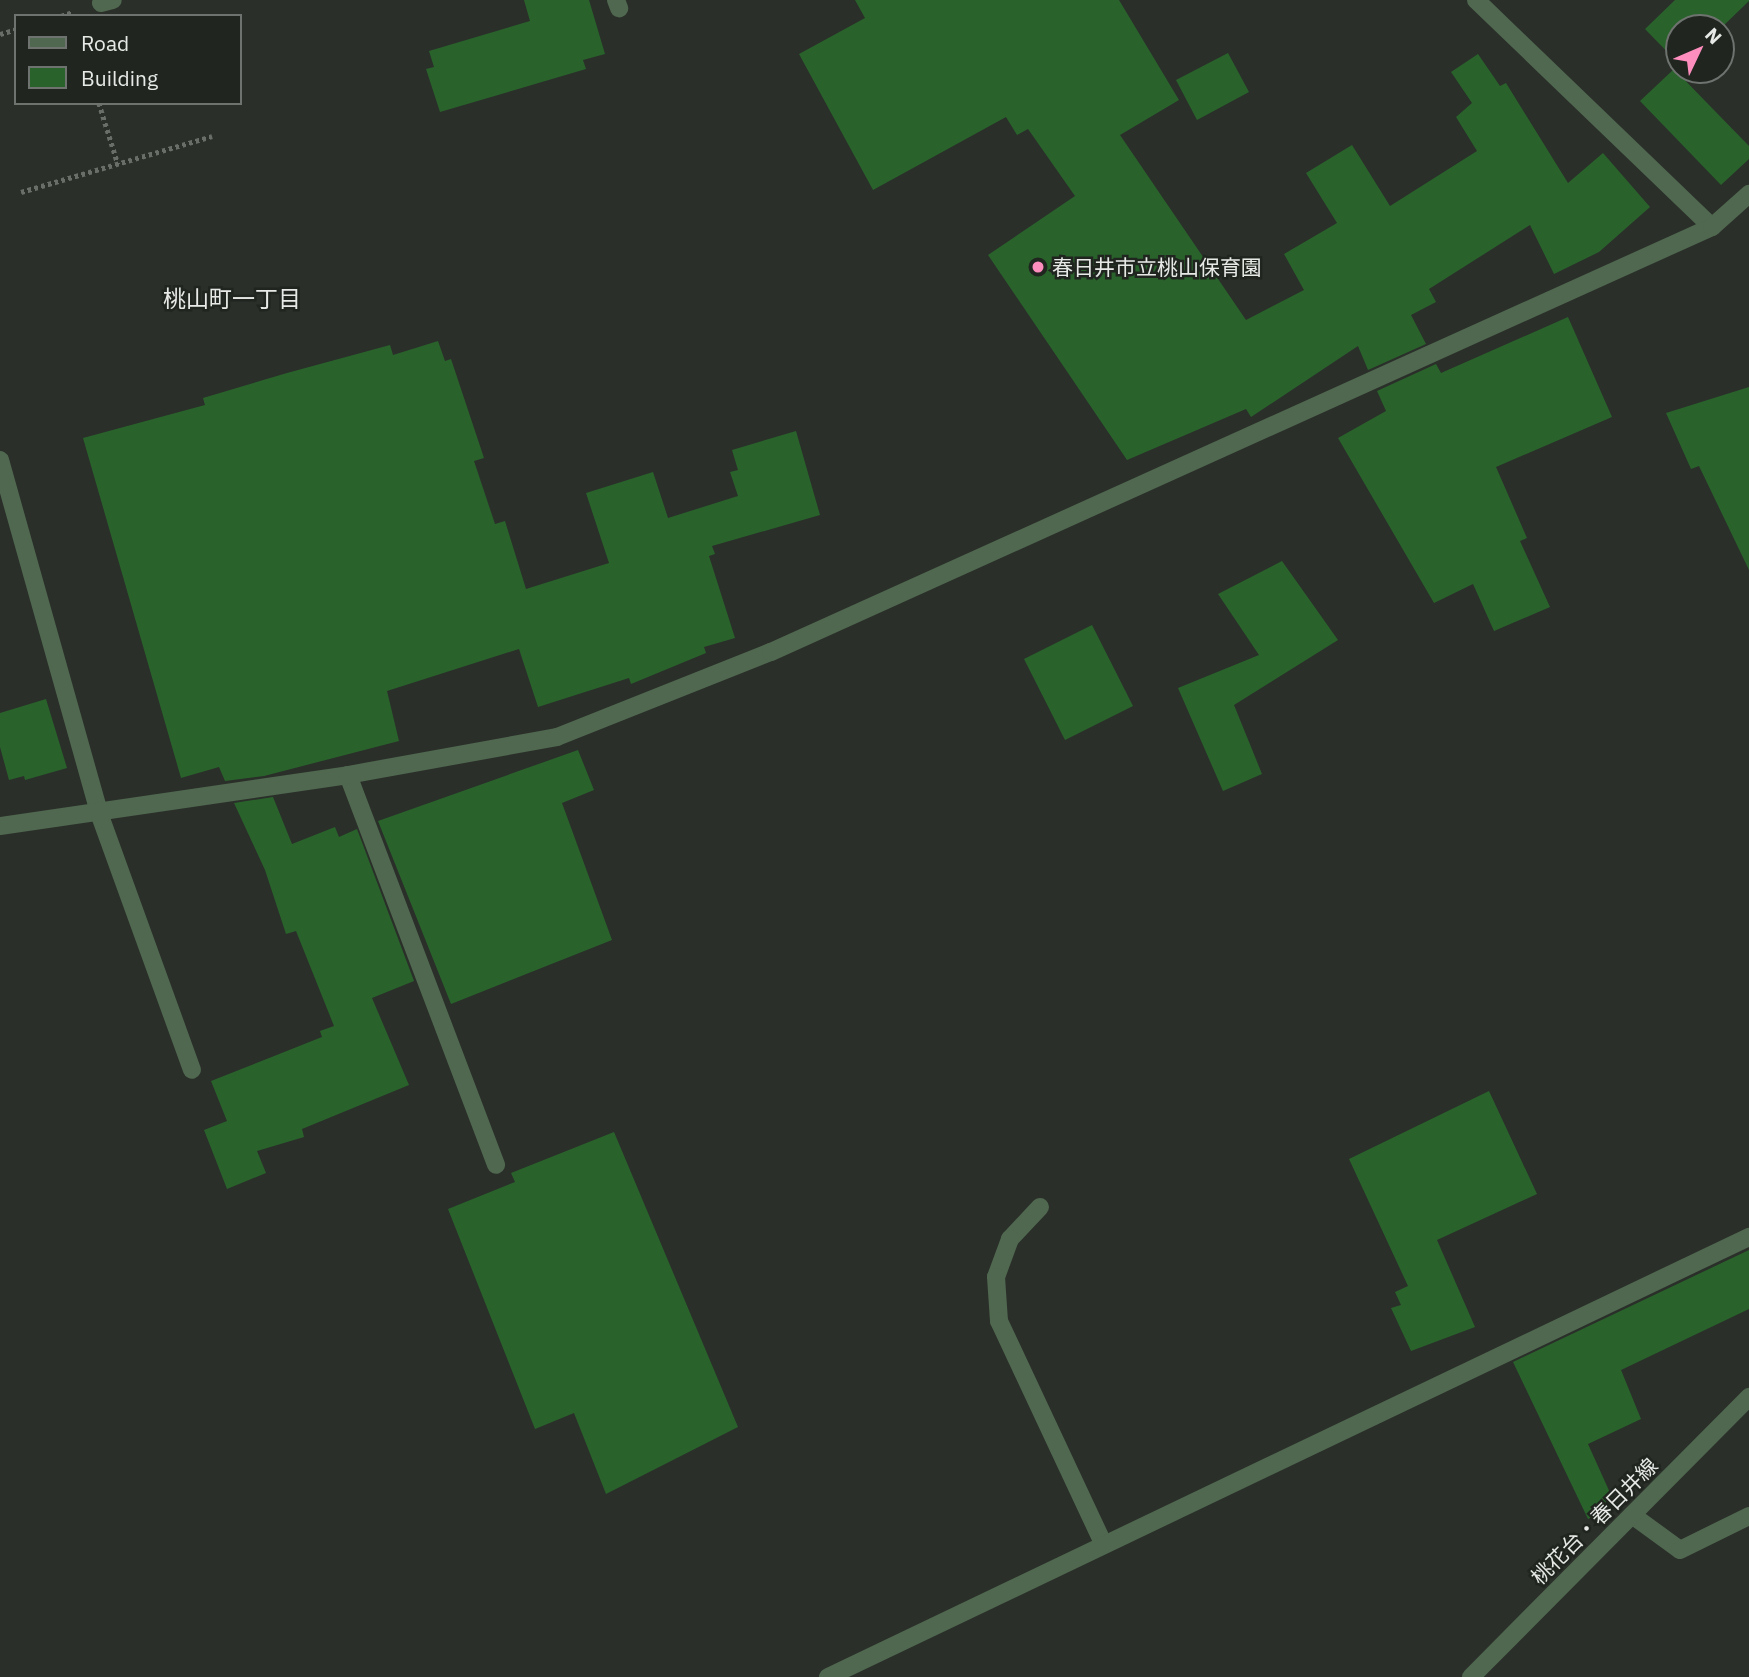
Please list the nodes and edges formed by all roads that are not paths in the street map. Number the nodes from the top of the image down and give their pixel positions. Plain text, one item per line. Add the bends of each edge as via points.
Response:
1 (1476, 0) edge
2 (1749, 194) edge
3 (1742, 213) edge
4 (1712, 227) junction
5 (0, 460) edge
6 (348, 775) junction
7 (99, 813) junction
8 (0, 827) edge
9 (192, 1070) dead end
10 (496, 1165) dead end
11 (1040, 1207) dead end
12 (1749, 1237) edge
13 (1749, 1397) edge
14 (1632, 1515) junction
15 (1749, 1516) edge
16 (1104, 1545) junction
17 (828, 1677) edge
18 (1471, 1677) edge

1 - 4 street
2 - 3 street
3 - 4 street
4 - 6 street via 771,652 556,737
5 - 7 street
6 - 7 street
6 - 10 street
7 - 8 street
7 - 9 street
11 - 16 street via 1010,1239 996,1277 999,1321
12 - 16 street
13 - 14 street, 桃花台・春日井線
14 - 15 street via 1680,1549
14 - 18 street, 桃花台・春日井線
16 - 17 street

